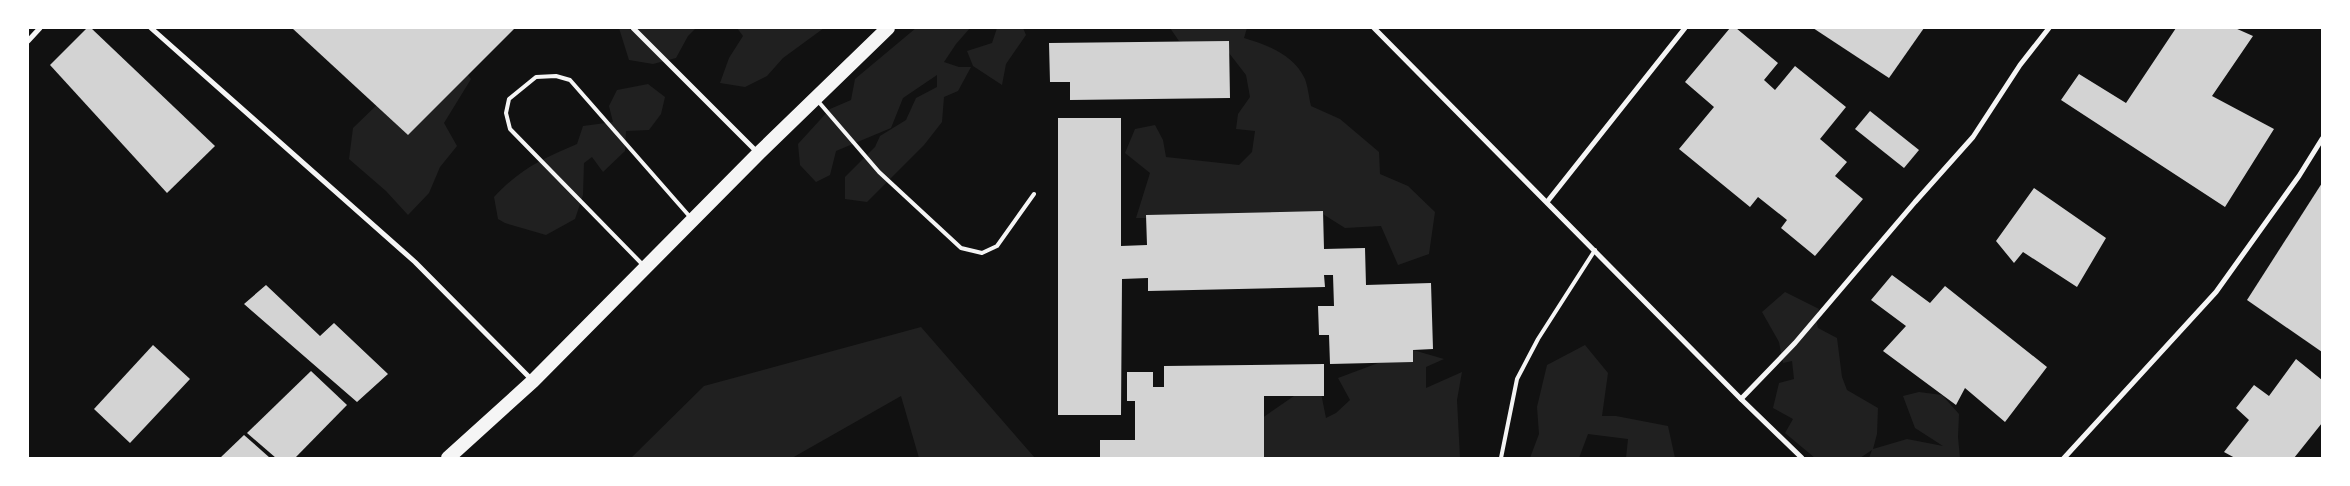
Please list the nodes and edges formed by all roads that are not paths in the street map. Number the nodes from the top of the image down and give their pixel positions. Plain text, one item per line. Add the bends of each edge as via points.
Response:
1 (40, 28) edge
2 (151, 28) edge
3 (633, 28) edge
4 (888, 28) edge
5 (1374, 28) edge
6 (1685, 28) edge
7 (2049, 28) edge
8 (28, 41) edge
9 (815, 98) junction
10 (2322, 139) edge
11 (758, 153) junction
12 (1034, 194) dead end
13 (1547, 202) junction
14 (692, 220) junction
15 (1595, 250) junction
16 (645, 268) junction
17 (533, 381) junction
18 (1741, 399) junction
19 (448, 458) edge
20 (1501, 458) edge
21 (1802, 458) edge
22 (2064, 458) edge

1 - 8 street
2 - 17 street via 415,262
3 - 11 street
4 - 9 highway
5 - 13 street
6 - 13 street
7 - 18 street via 2020,65 1973,137 1795,343
9 - 11 highway
9 - 12 lane via 879,172 962,248 982,254 997,246
10 - 22 street via 2216,292
11 - 14 highway
13 - 15 street
14 - 16 highway
14 - 16 lane via 570,80 556,76 536,77 509,99 506,113 510,129
15 - 18 street
15 - 20 lane via 1538,339 1517,379
16 - 17 highway
17 - 19 highway
18 - 21 street

